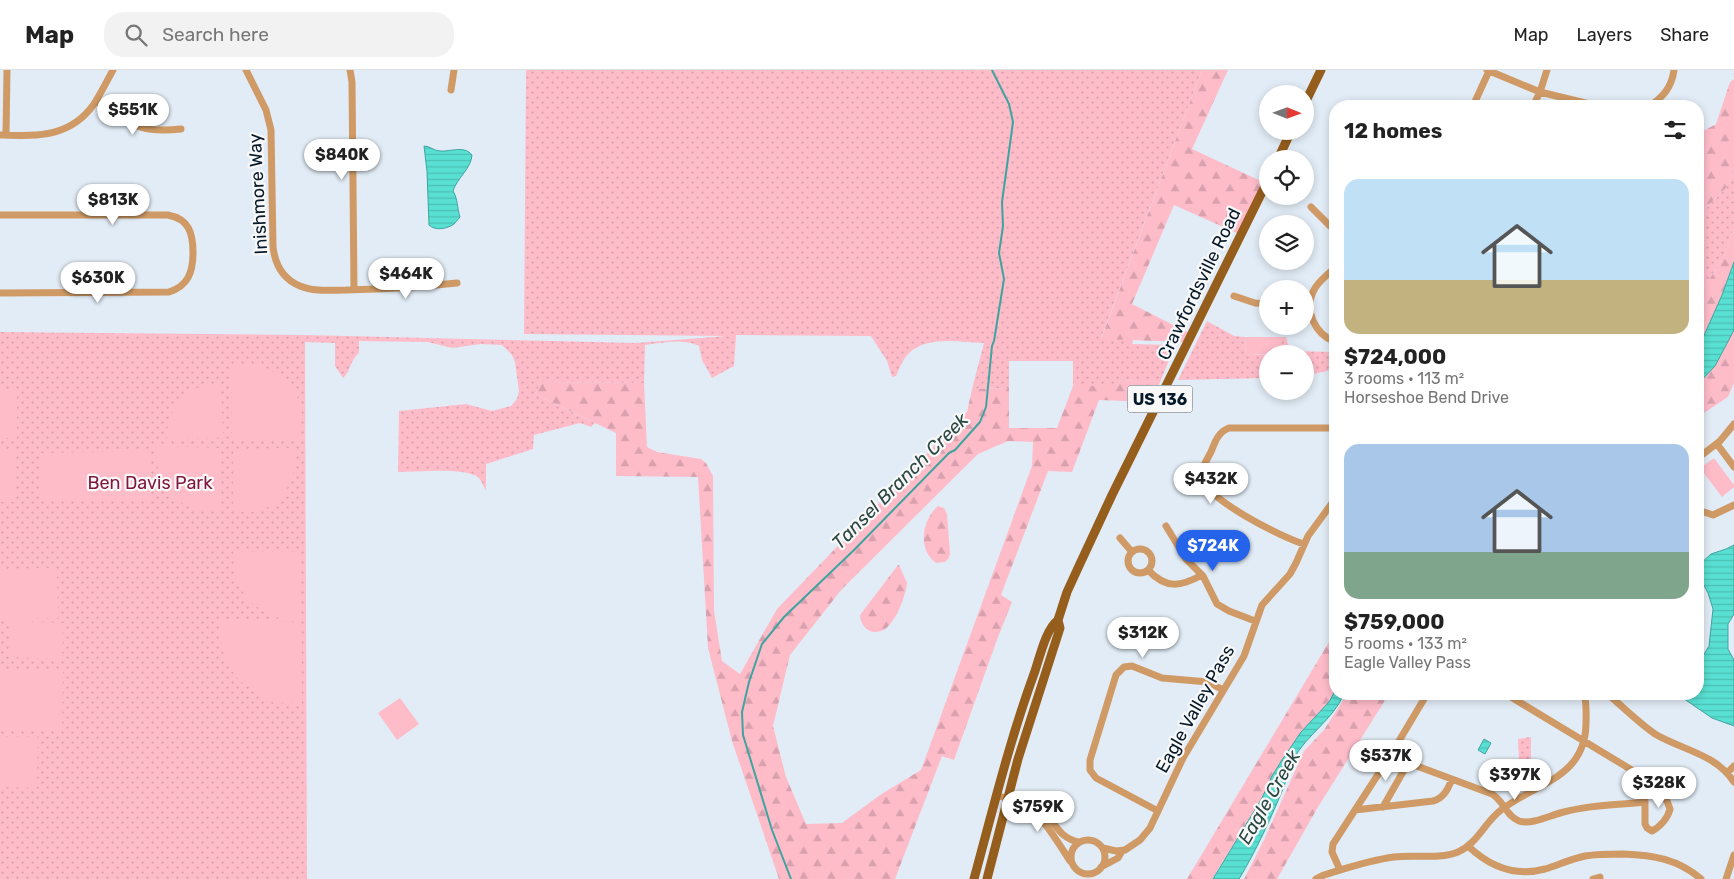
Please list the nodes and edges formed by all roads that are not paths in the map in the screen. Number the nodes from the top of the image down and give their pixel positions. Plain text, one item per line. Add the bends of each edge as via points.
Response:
1 (7, 70) edge
2 (113, 70) edge
3 (246, 70) edge
4 (350, 70) edge
5 (454, 70) edge
6 (1321, 70) edge
7 (1547, 70) edge
8 (1674, 70) edge
9 (1488, 71) edge
10 (1314, 85) edge
11 (451, 90) dead end
12 (1540, 92) junction
13 (1476, 100) edge
14 (1537, 100) edge
15 (1573, 100) edge
16 (1658, 100) edge
17 (96, 101) junction
18 (181, 128) dead end
19 (3, 135) edge
20 (1259, 198) edge
21 (1311, 207) dead end
22 (0, 215) edge
23 (1329, 225) edge
24 (1329, 274) edge
25 (457, 283) dead end
26 (354, 290) junction
27 (1314, 290) edge
28 (0, 293) edge
29 (1234, 296) dead end
30 (1259, 303) edge
31 (1314, 323) edge
32 (1329, 339) edge
33 (1734, 424) edge
34 (1329, 428) edge
35 (1717, 444) junction
36 (1704, 454) edge
37 (1734, 467) edge
38 (1734, 505) edge
39 (1329, 506) edge
40 (1704, 512) edge
41 (1166, 526) dead end
42 (1120, 538) dead end
43 (1304, 544) junction
44 (1132, 552) junction
45 (1148, 570) junction
46 (1202, 575) junction
47 (1058, 620) junction
48 (1255, 621) junction
49 (1223, 690) junction
50 (1423, 700) edge
51 (1516, 700) edge
52 (1584, 700) edge
53 (1614, 700) edge
54 (1584, 741) junction
55 (1390, 756) junction
56 (1408, 763) junction
57 (1734, 766) edge
58 (1727, 772) junction
59 (1644, 778) junction
60 (1452, 779) junction
61 (1734, 782) edge
62 (996, 795) junction
63 (1010, 799) junction
64 (1645, 802) junction
65 (1506, 806) junction
66 (1383, 807) junction
67 (1355, 810) junction
68 (1158, 812) junction
69 (1079, 842) junction
70 (1468, 846) junction
71 (1103, 848) junction
72 (1122, 852) junction
73 (1734, 855) edge
74 (1073, 866) junction
75 (1102, 868) junction
76 (1340, 870) junction
77 (1529, 875) edge
78 (974, 879) edge
79 (986, 879) edge
80 (1316, 879) edge
81 (1593, 879) edge
82 (1600, 879) edge
83 (1701, 879) edge
84 (1726, 879) edge

1 - 19 street
2 - 17 street
3 - 26 street, Inishmore Way via 266,110 271,130 273,247 278,266 291,281 306,288
4 - 26 street
5 - 11 street
6 - 10 main road
7 - 12 street
8 - 16 street via 1666,92
9 - 12 street
9 - 13 street
12 - 14 street
12 - 15 street
17 - 18 street via 140,128 162,131
17 - 19 street via 77,121 55,132
20 - 47 main road, Crawfordsville Road / US 136 via 1112,495 1067,592
21 - 23 street
22 - 28 street via 166,215 185,223 192,237 192,269 185,283 174,290
24 - 27 street
25 - 26 street, Inishmore Way
29 - 30 street
31 - 32 street
33 - 35 street
34 - 43 street via 1233,427 1218,437 1202,470 1205,486 1225,502 1269,529
35 - 36 street
35 - 37 street
38 - 40 street via 1713,515
39 - 43 street, Eagle Valley Pass
41 - 46 street via 1186,559
42 - 44 street
43 - 48 street, Eagle Valley Pass via 1290,574 1265,599
44 - 45 street via 1128,560 1131,568 1138,573
44 - 45 street via 1141,549 1149,553 1152,561
45 - 46 street via 1159,580 1173,584 1185,583
46 - 48 street via 1217,604
47 - 62 main road, Crawfordsville Road / US 136 via 1053,624 1036,667
47 - 63 main road, Crawfordsville Road / US 136 via 1060,628 1021,751
48 - 49 street, Eagle Valley Pass via 1244,656
49 - 68 street, Eagle Valley Pass via 1183,758
49 - 68 street via 1206,682 1162,678 1127,666 1115,677 1089,766 1096,778
50 - 55 street
51 - 54 street
52 - 54 street
53 - 58 street via 1654,733 1708,758
54 - 59 street
54 - 65 street via 1568,769
55 - 56 street
55 - 67 street
56 - 60 street
56 - 66 street
57 - 58 street
58 - 61 street
59 - 64 street
59 - 64 street via 1667,801 1670,809 1667,818 1654,830 1646,827
60 - 65 street via 1492,794
60 - 66 street via 1440,799
62 - 63 street
62 - 78 main road, Crawfordsville Road / US 136
63 - 69 street via 1018,797 1037,806 1061,834
63 - 74 street via 1040,819
63 - 79 main road, Crawfordsville Road / US 136
64 - 65 street via 1578,808 1526,822 1512,817
65 - 70 street
66 - 67 street
67 - 76 street via 1333,845
68 - 72 street, Eagle Valley Pass via 1144,836
69 - 71 street via 1091,840
69 - 74 street via 1071,854
70 - 76 street via 1445,855 1392,857
70 - 77 street via 1492,864
71 - 72 street
71 - 75 street
72 - 75 street, Eagle Valley Pass
73 - 84 street
74 - 75 street, Eagle Valley Pass via 1086,874
76 - 80 street
77 - 83 street via 1589,856 1642,855 1677,863
81 - 82 street

